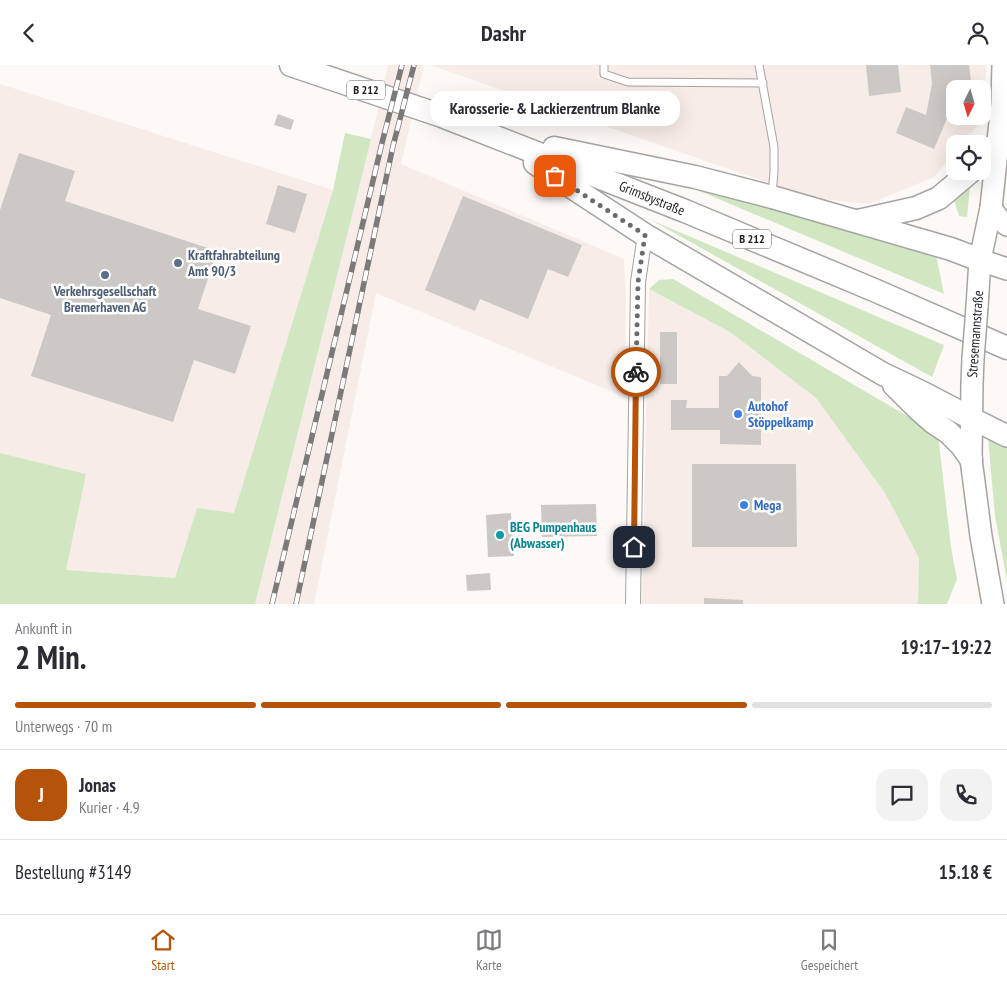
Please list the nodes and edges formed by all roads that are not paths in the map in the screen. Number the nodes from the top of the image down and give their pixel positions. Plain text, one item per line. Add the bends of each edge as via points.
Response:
1 (291, 65) edge
2 (604, 65) edge
3 (759, 65) edge
4 (1003, 65) edge
5 (763, 83) junction
6 (494, 136) junction
7 (998, 142) junction
8 (991, 149) edge
9 (960, 180) edge
10 (772, 197) junction
11 (991, 208) junction
12 (854, 222) junction
13 (1007, 225) edge
14 (645, 235) junction
15 (980, 260) junction
16 (1007, 269) edge
17 (1007, 348) edge
18 (883, 374) junction
19 (971, 418) junction
20 (1007, 436) edge
21 (971, 459) junction
22 (991, 603) edge
23 (633, 604) edge

1 - 6 highway, Grimsbystraße / B 212
2 - 5 lane via 604,74 628,82
3 - 5 lane
4 - 7 main road, Stresemannstraße
5 - 10 lane via 774,147
6 - 10 highway via 695,177
6 - 14 highway
6 - 17 highway, Grimsbystraße / B 212 via 685,211
7 - 8 highway
7 - 11 main road, Stresemannstraße
9 - 12 highway via 939,198 916,208
10 - 12 highway
11 - 13 main road
11 - 15 main road, Stresemannstraße
12 - 15 highway
14 - 18 highway
14 - 23 street via 638,282
15 - 16 main road
15 - 19 main road, Stresemannstraße, bridge
18 - 19 highway
18 - 21 highway via 916,408 948,432
19 - 20 main road
19 - 21 main road, Stresemannstraße
21 - 22 main road, Stresemannstraße

